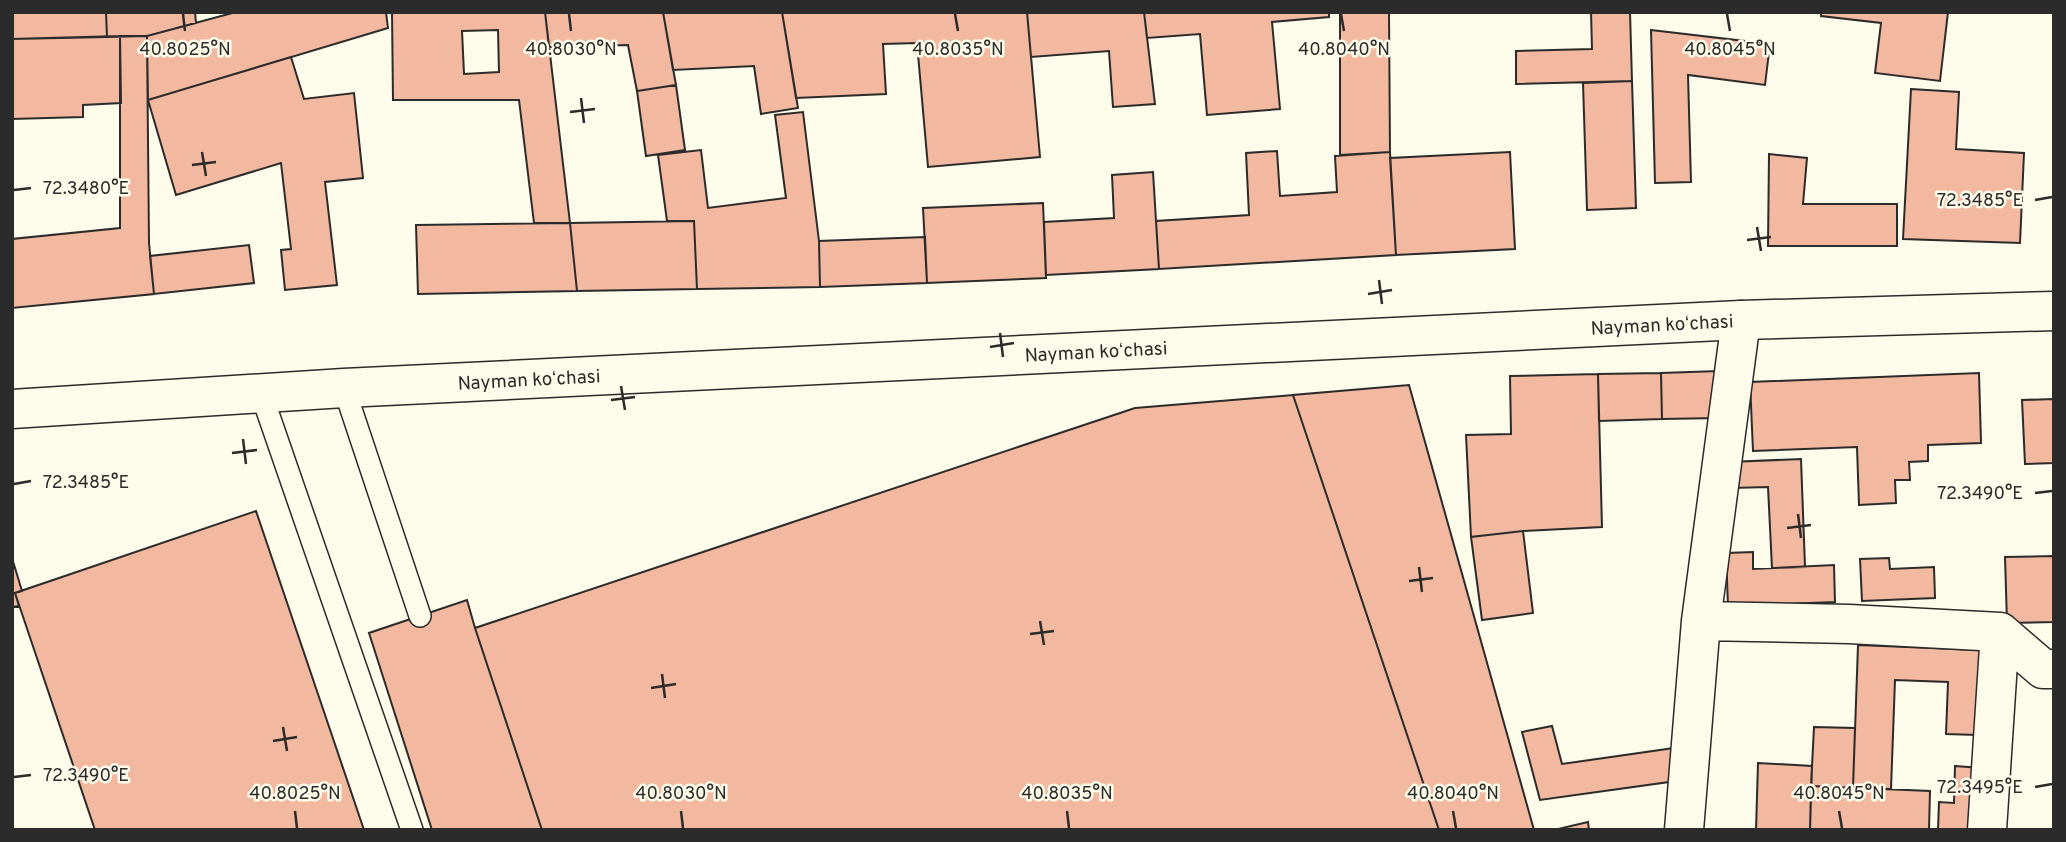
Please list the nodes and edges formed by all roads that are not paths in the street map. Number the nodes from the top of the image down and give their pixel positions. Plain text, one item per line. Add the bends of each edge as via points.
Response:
1 (2054, 311) edge
2 (1741, 320) junction
3 (344, 388) junction
4 (261, 393) junction
5 (12, 409) edge
6 (420, 616) dead end
7 (1701, 621) junction
8 (2000, 632) junction
9 (2054, 669) edge
10 (412, 830) edge
11 (1684, 830) edge
12 (1987, 830) edge

1 - 2 main road, Nayman koʻchasi
2 - 3 main road, Nayman koʻchasi
2 - 7 main road
3 - 4 main road, Nayman koʻchasi
3 - 6 lane
4 - 5 main road, Nayman koʻchasi
4 - 10 lane
7 - 8 main road
7 - 11 main road
8 - 9 main road via 2043,669
8 - 12 main road

